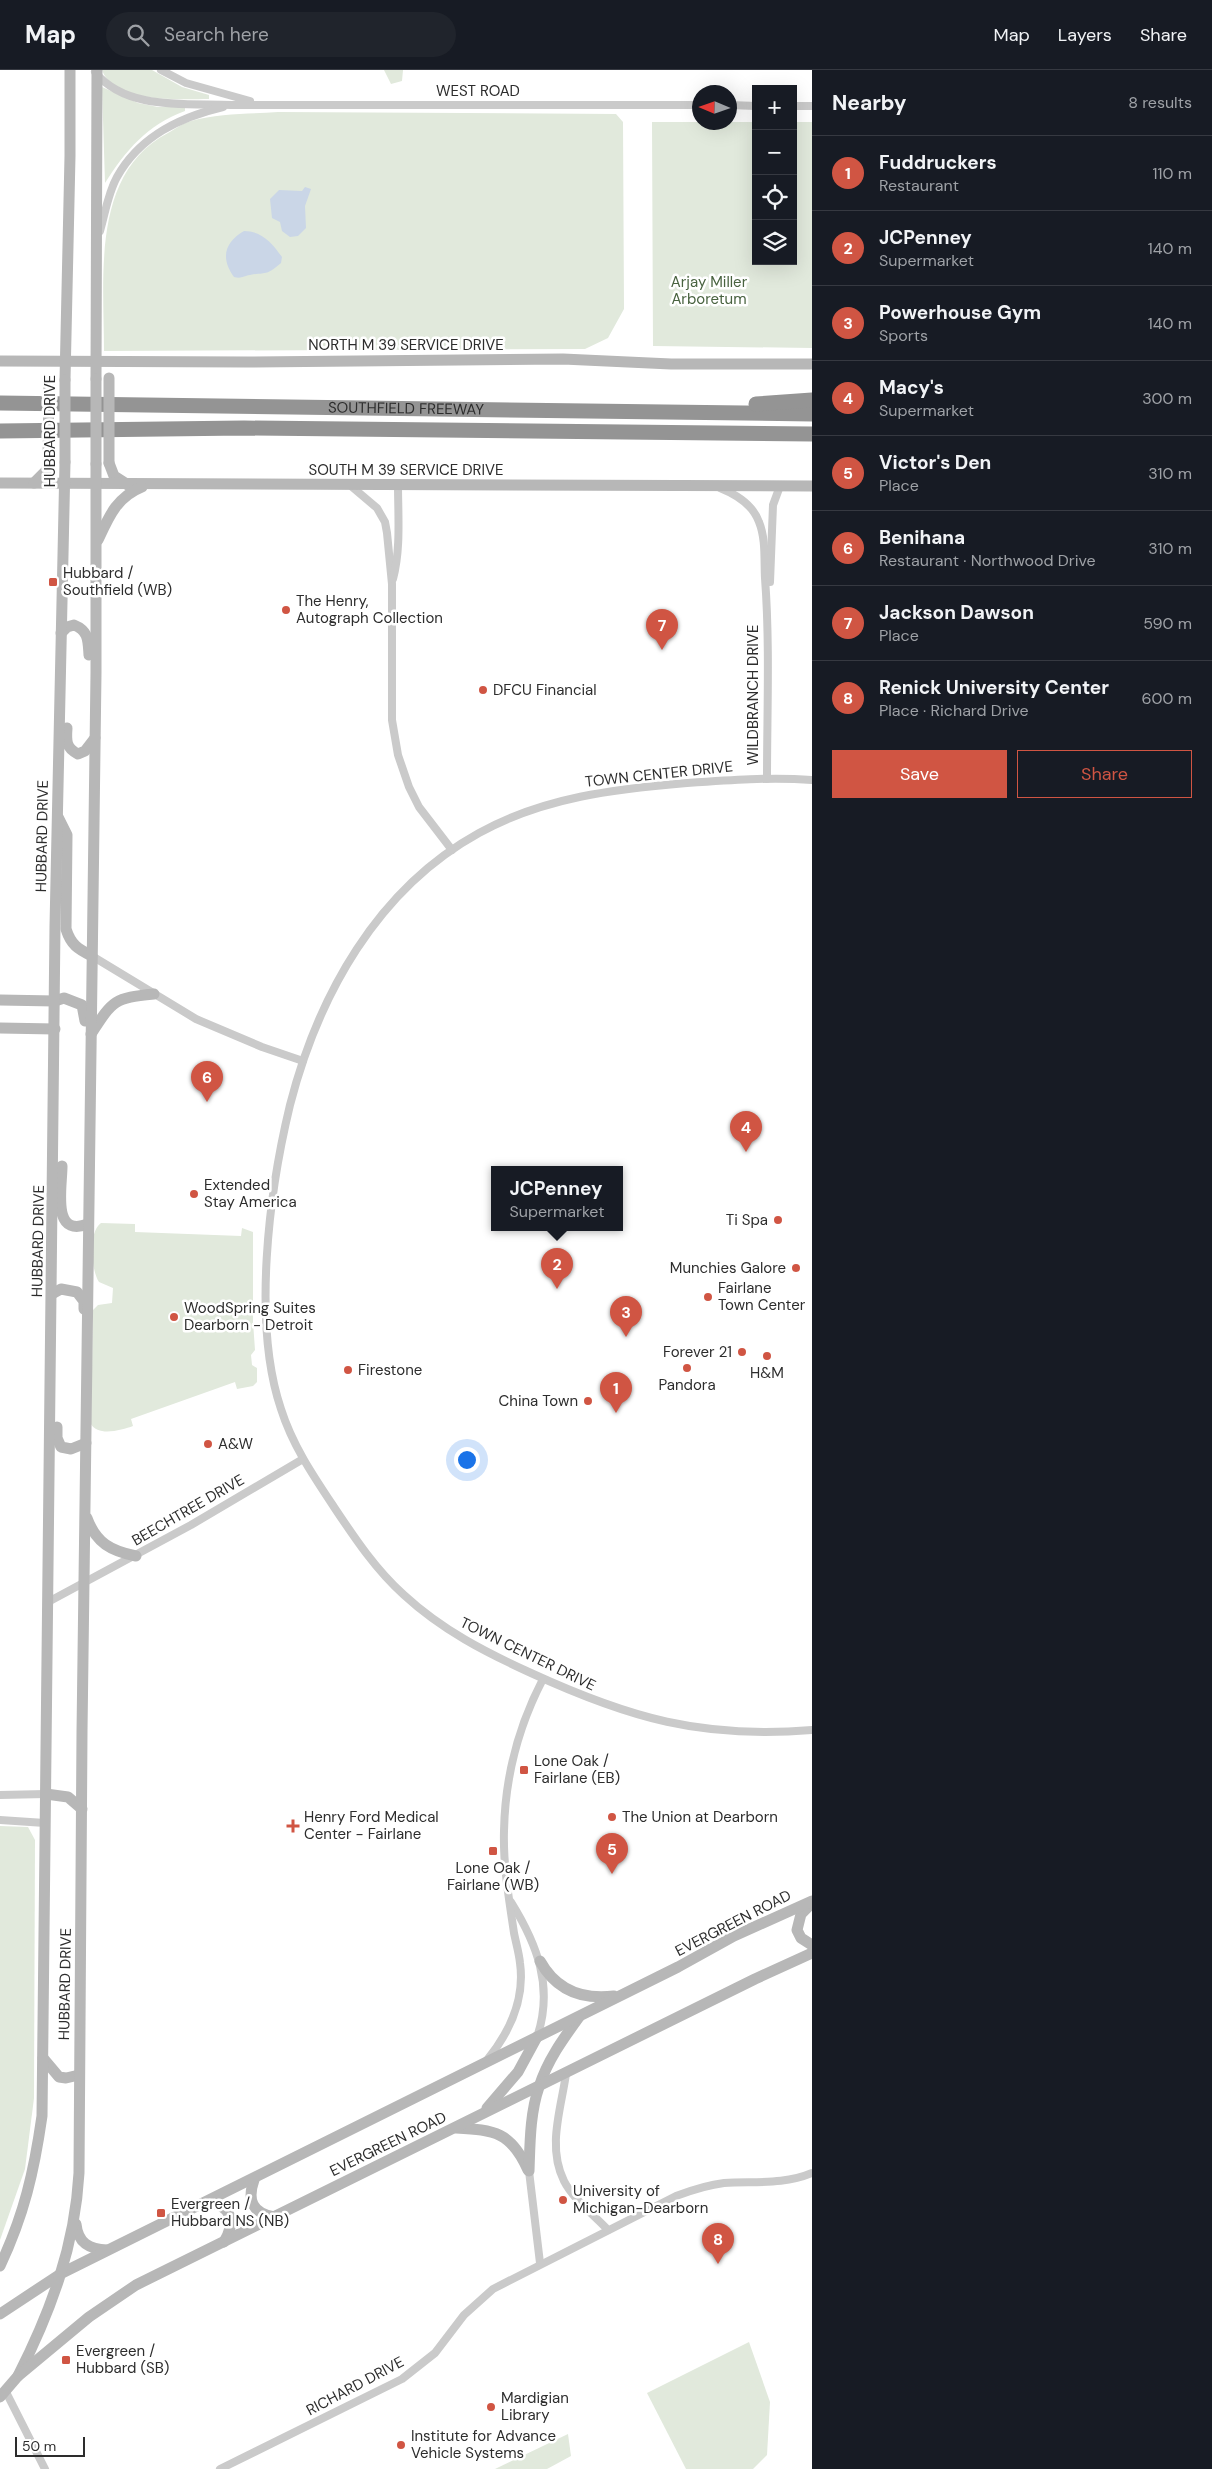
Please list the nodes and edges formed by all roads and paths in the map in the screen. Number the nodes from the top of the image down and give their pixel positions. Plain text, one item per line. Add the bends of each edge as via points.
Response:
1 (70, 70) edge
2 (162, 70) edge
3 (96, 71) edge
4 (257, 103) junction
5 (232, 105) junction
6 (692, 105) edge
7 (737, 106) edge
8 (752, 106) edge
9 (797, 106) edge
10 (812, 106) edge
11 (96, 248) junction
12 (0, 361) edge
13 (30, 361) junction
14 (65, 362) junction
15 (96, 362) junction
16 (121, 362) junction
17 (812, 364) edge
18 (812, 400) edge
19 (0, 403) edge
20 (656, 410) junction
21 (812, 414) edge
22 (0, 431) edge
23 (812, 434) edge
24 (0, 483) edge
25 (34, 483) junction
26 (64, 484) junction
27 (95, 484) junction
28 (128, 484) junction
29 (148, 484) junction
30 (398, 484) junction
31 (351, 486) junction
32 (714, 486) junction
33 (780, 486) junction
34 (812, 486) edge
35 (96, 543) junction
36 (392, 584) junction
37 (768, 611) junction
38 (61, 633) junction
39 (61, 653) junction
40 (96, 681) junction
41 (95, 738) junction
42 (766, 779) junction
43 (812, 780) edge
44 (57, 816) junction
45 (452, 850) junction
46 (92, 956) junction
47 (154, 994) junction
48 (0, 1000) edge
49 (55, 1001) junction
50 (0, 1028) edge
51 (55, 1030) junction
52 (91, 1034) junction
53 (303, 1061) junction
54 (55, 1111) junction
55 (89, 1136) junction
56 (88, 1224) junction
57 (52, 1294) junction
58 (52, 1354) junction
59 (88, 1360) junction
60 (86, 1444) junction
61 (303, 1459) junction
62 (85, 1510) junction
63 (136, 1556) junction
64 (85, 1582) junction
65 (48, 1602) junction
66 (543, 1679) junction
67 (812, 1730) edge
68 (46, 1794) junction
69 (0, 1795) edge
70 (82, 1809) junction
71 (0, 1820) edge
72 (45, 1823) junction
73 (509, 1898) junction
74 (812, 1902) edge
75 (812, 1945) edge
76 (812, 1953) edge
77 (540, 1961) junction
78 (624, 1994) junction
79 (580, 2016) junction
80 (537, 2037) junction
81 (43, 2058) junction
82 (485, 2062) junction
83 (566, 2074) junction
84 (79, 2075) junction
85 (539, 2086) junction
86 (478, 2116) junction
87 (454, 2128) junction
88 (529, 2171) junction
89 (812, 2173) edge
90 (254, 2180) junction
91 (207, 2202) junction
92 (76, 2216) junction
93 (274, 2217) junction
94 (608, 2230) junction
95 (224, 2242) junction
96 (109, 2250) junction
97 (540, 2263) junction
98 (0, 2266) edge
99 (62, 2273) junction
100 (0, 2314) edge
101 (18, 2376) junction
102 (3, 2394) edge
103 (45, 2469) edge
104 (220, 2469) edge

1 - 14 street, HUBBARD DRIVE
2 - 4 street, WEST ROAD via 186,83
3 - 5 street, WEST ROAD via 110,85 140,100
3 - 11 street, HUBBARD DRIVE
4 - 5 street, WEST ROAD
4 - 6 street, WEST ROAD
5 - 11 street, WEST ROAD via 177,121 132,155 117,178
7 - 8 street
9 - 10 street
11 - 15 street, HUBBARD DRIVE
12 - 13 street, NORTH M 39 SERVICE DRIVE
13 - 14 street, NORTH M 39 SERVICE DRIVE
13 - 25 street, bridge via 43,367 49,380 47,470
14 - 15 street, NORTH M 39 SERVICE DRIVE
14 - 26 street, HUBBARD DRIVE, bridge
15 - 16 street, NORTH M 39 SERVICE DRIVE
15 - 27 street, HUBBARD DRIVE, bridge
16 - 17 street, NORTH M 39 SERVICE DRIVE via 563,359 671,364
16 - 28 street, bridge via 112,369 109,378 109,463 114,476
18 - 20 highway
19 - 20 highway, SOUTHFIELD FREEWAY
20 - 21 highway, SOUTHFIELD FREEWAY
22 - 23 highway, SOUTHFIELD FREEWAY via 244,428
24 - 25 street, SOUTH M 39 SERVICE DRIVE
25 - 26 street, SOUTH M 39 SERVICE DRIVE
26 - 27 street, SOUTH M 39 SERVICE DRIVE
26 - 38 street, HUBBARD DRIVE
27 - 28 street, SOUTH M 39 SERVICE DRIVE
27 - 35 street, HUBBARD DRIVE
28 - 29 street, SOUTH M 39 SERVICE DRIVE
29 - 31 street, SOUTH M 39 SERVICE DRIVE
29 - 35 street via 124,495 111,510
30 - 31 street, SOUTH M 39 SERVICE DRIVE
30 - 32 street, SOUTH M 39 SERVICE DRIVE
30 - 36 street via 396,567
31 - 36 street via 377,508 385,522
32 - 33 street, SOUTH M 39 SERVICE DRIVE
32 - 37 street, WILDBRANCH DRIVE via 732,493 748,505 759,520 763,532
33 - 34 street, SOUTH M 39 SERVICE DRIVE
33 - 37 street, WILDBRANCH DRIVE via 773,504
35 - 40 street, HUBBARD DRIVE
36 - 45 street via 392,720 398,755 419,807
37 - 42 street, WILDBRANCH DRIVE
38 - 39 street, HUBBARD DRIVE
38 - 40 street via 74,625 82,628 88,637 90,666
39 - 41 street via 67,669 66,744 78,754 85,751
39 - 44 street, HUBBARD DRIVE
40 - 41 street, HUBBARD DRIVE
41 - 46 street, HUBBARD DRIVE
42 - 43 street, TOWN CENTER DRIVE
42 - 45 street, TOWN CENTER DRIVE via 658,786 573,797 507,818
44 - 46 street via 67,835 66,929 76,948
44 - 49 street, HUBBARD DRIVE
45 - 53 street, TOWN CENTER DRIVE via 408,886 362,939 330,995
46 - 47 street
46 - 52 street, HUBBARD DRIVE
47 - 52 street via 128,996 116,1001
47 - 53 street via 226,1033
48 - 49 street
49 - 51 street, HUBBARD DRIVE
49 - 55 street via 64,998 75,1000 82,1005 85,1014 84,1113
50 - 51 street
51 - 54 street, HUBBARD DRIVE
52 - 55 street, HUBBARD DRIVE
53 - 61 street, TOWN CENTER DRIVE via 277,1168 268,1242 267,1301 268,1350 275,1387
54 - 56 street via 62,1128 61,1212 70,1226 78,1228
54 - 57 street, HUBBARD DRIVE
55 - 56 street, HUBBARD DRIVE
56 - 59 street, HUBBARD DRIVE
57 - 58 street, HUBBARD DRIVE
57 - 59 street via 61,1289 72,1290 84,1302 83,1343
58 - 60 street via 57,1368 57,1438 61,1447 70,1449
58 - 65 street, HUBBARD DRIVE
59 - 60 street, HUBBARD DRIVE
60 - 62 street, HUBBARD DRIVE
61 - 63 street, BEECHTREE DRIVE
61 - 66 street, TOWN CENTER DRIVE via 370,1559 404,1596 458,1637
62 - 63 street via 92,1529 104,1546
62 - 64 street, HUBBARD DRIVE
63 - 64 street, BEECHTREE DRIVE
64 - 65 street
64 - 70 street, HUBBARD DRIVE
65 - 68 street, HUBBARD DRIVE
66 - 67 street, TOWN CENTER DRIVE via 603,1705 668,1723 752,1732
66 - 73 street via 525,1715 509,1774 504,1832
68 - 69 street
68 - 70 street via 68,1797
68 - 72 street, HUBBARD DRIVE
70 - 84 street, HUBBARD DRIVE
71 - 72 street
72 - 81 street, HUBBARD DRIVE
73 - 77 street via 529,1932
73 - 82 street via 520,1963 519,1993 508,2030
74 - 75 street via 801,1914 797,1930 801,1938
74 - 78 street, EVERGREEN ROAD via 744,1931
76 - 83 street, EVERGREEN ROAD
77 - 78 street via 554,1980 574,1993 594,1997
77 - 80 street via 544,2001
78 - 79 street, EVERGREEN ROAD
79 - 80 street, EVERGREEN ROAD
79 - 85 street via 557,2049
80 - 82 street, EVERGREEN ROAD
80 - 86 street via 506,2088
81 - 84 street via 59,2077
81 - 98 street, HUBBARD DRIVE via 42,2116 34,2173
82 - 90 street, EVERGREEN ROAD
83 - 85 street, EVERGREEN ROAD
83 - 94 street via 556,2133 556,2158 564,2182
84 - 92 street, HUBBARD DRIVE
85 - 86 street, EVERGREEN ROAD
85 - 88 street
86 - 87 street, EVERGREEN ROAD
87 - 88 street via 492,2132 506,2138 520,2152
87 - 93 street, EVERGREEN ROAD
88 - 97 street
89 - 94 street, RICHARD DRIVE via 790,2180 725,2183 697,2188
90 - 91 street, EVERGREEN ROAD
90 - 93 street via 250,2201 263,2216
91 - 95 street via 227,2210 230,2232
91 - 96 street, EVERGREEN ROAD
92 - 96 street via 77,2232 87,2246
92 - 99 street, HUBBARD DRIVE
93 - 95 street, EVERGREEN ROAD
94 - 97 street, RICHARD DRIVE
95 - 101 street, EVERGREEN ROAD via 136,2285 89,2317
96 - 99 street, EVERGREEN ROAD
97 - 104 street, RICHARD DRIVE via 482,2297 434,2353 402,2379
99 - 100 street, EVERGREEN ROAD
99 - 101 street, HUBBARD DRIVE
101 - 102 street, EVERGREEN ROAD
102 - 103 street

